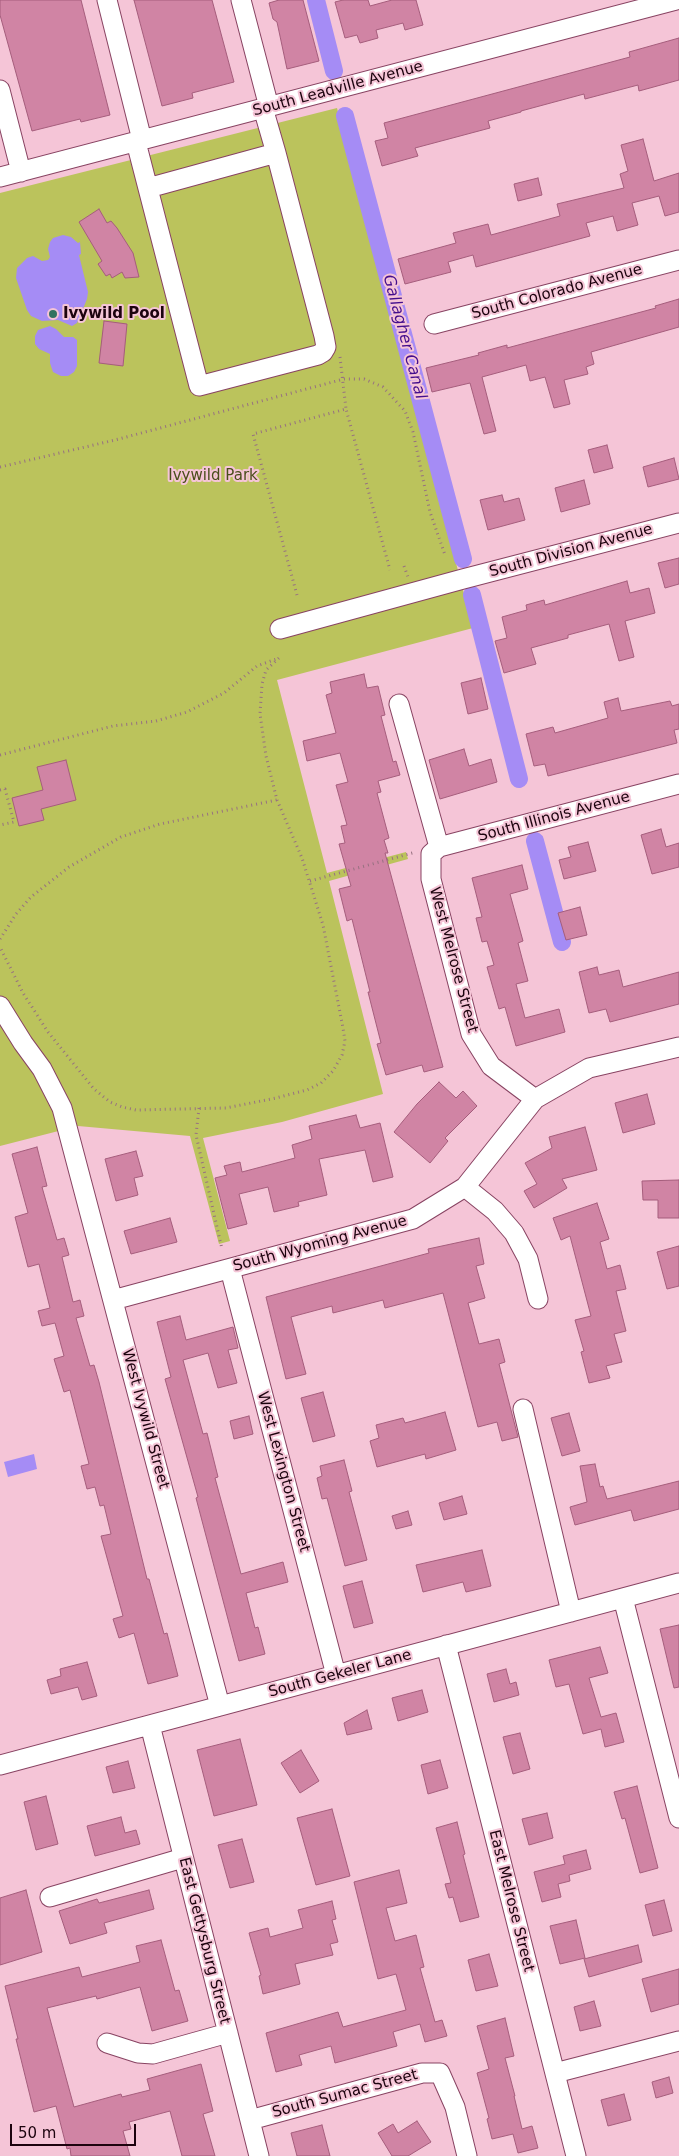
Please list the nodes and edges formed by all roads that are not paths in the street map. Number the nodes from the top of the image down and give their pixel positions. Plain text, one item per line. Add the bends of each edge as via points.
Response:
1 (108, 0) edge
2 (241, 0) edge
3 (676, 0) edge
4 (0, 90) edge
5 (266, 108) junction
6 (139, 141) junction
7 (276, 153) junction
8 (21, 172) junction
9 (0, 177) edge
10 (148, 188) junction
11 (679, 260) edge
12 (434, 324) dead end
13 (679, 523) edge
14 (280, 630) dead end
15 (399, 704) dead end
16 (679, 784) edge
17 (435, 851) junction
18 (0, 1006) edge
19 (679, 1046) edge
20 (534, 1099) junction
21 (465, 1187) junction
22 (230, 1269) junction
23 (538, 1299) dead end
24 (113, 1300) junction
25 (523, 1409) dead end
26 (679, 1583) edge
27 (623, 1598) junction
28 (571, 1612) junction
29 (446, 1645) junction
30 (336, 1675) junction
31 (220, 1706) junction
32 (150, 1725) junction
33 (0, 1765) edge
34 (679, 1818) edge
35 (183, 1858) junction
36 (50, 1897) dead end
37 (228, 2033) junction
38 (679, 2041) edge
39 (107, 2043) dead end
40 (555, 2073) junction
41 (250, 2120) junction
42 (260, 2156) edge
43 (467, 2156) edge
44 (576, 2156) edge

1 - 6 street
2 - 5 street
3 - 5 street, South Leadville Avenue
4 - 8 street
5 - 6 street, South Leadville Avenue
5 - 7 street
6 - 8 street, South Leadville Avenue
6 - 10 street
7 - 10 street
7 - 10 street via 326,347 318,355 199,386
8 - 9 street, South Leadville Avenue
11 - 12 street, South Colorado Avenue
13 - 14 street, South Division Avenue
15 - 17 street, West Melrose Street
16 - 17 street, South Illinois Avenue
17 - 20 street, West Melrose Street via 431,879 471,1034 491,1066
18 - 24 street, West Ivywild Street via 54,1089 69,1131
19 - 20 street, South Wyoming Avenue via 589,1068
20 - 21 street, South Wyoming Avenue
21 - 22 street, South Wyoming Avenue via 413,1219
21 - 23 street via 495,1211 514,1233 528,1259
22 - 24 street, South Wyoming Avenue
22 - 30 street, West Lexington Street
24 - 31 street, West Ivywild Street
25 - 28 street
26 - 27 street, South Gekeler Lane
27 - 28 street, South Gekeler Lane
27 - 34 street
28 - 29 street, South Gekeler Lane
29 - 30 street, South Gekeler Lane
29 - 40 street, East Melrose Street
30 - 31 street, South Gekeler Lane
31 - 32 street, South Gekeler Lane
32 - 33 street, South Gekeler Lane
32 - 35 street, East Gettysburg Street
35 - 36 street
35 - 37 street, East Gettysburg Street
37 - 39 street via 153,2054 138,2053
37 - 41 street, East Gettysburg Street
38 - 40 street
40 - 44 street, East Melrose Street
41 - 42 street, East Gettysburg Street
41 - 43 street, South Sumac Street via 422,2073 440,2073 455,2107

